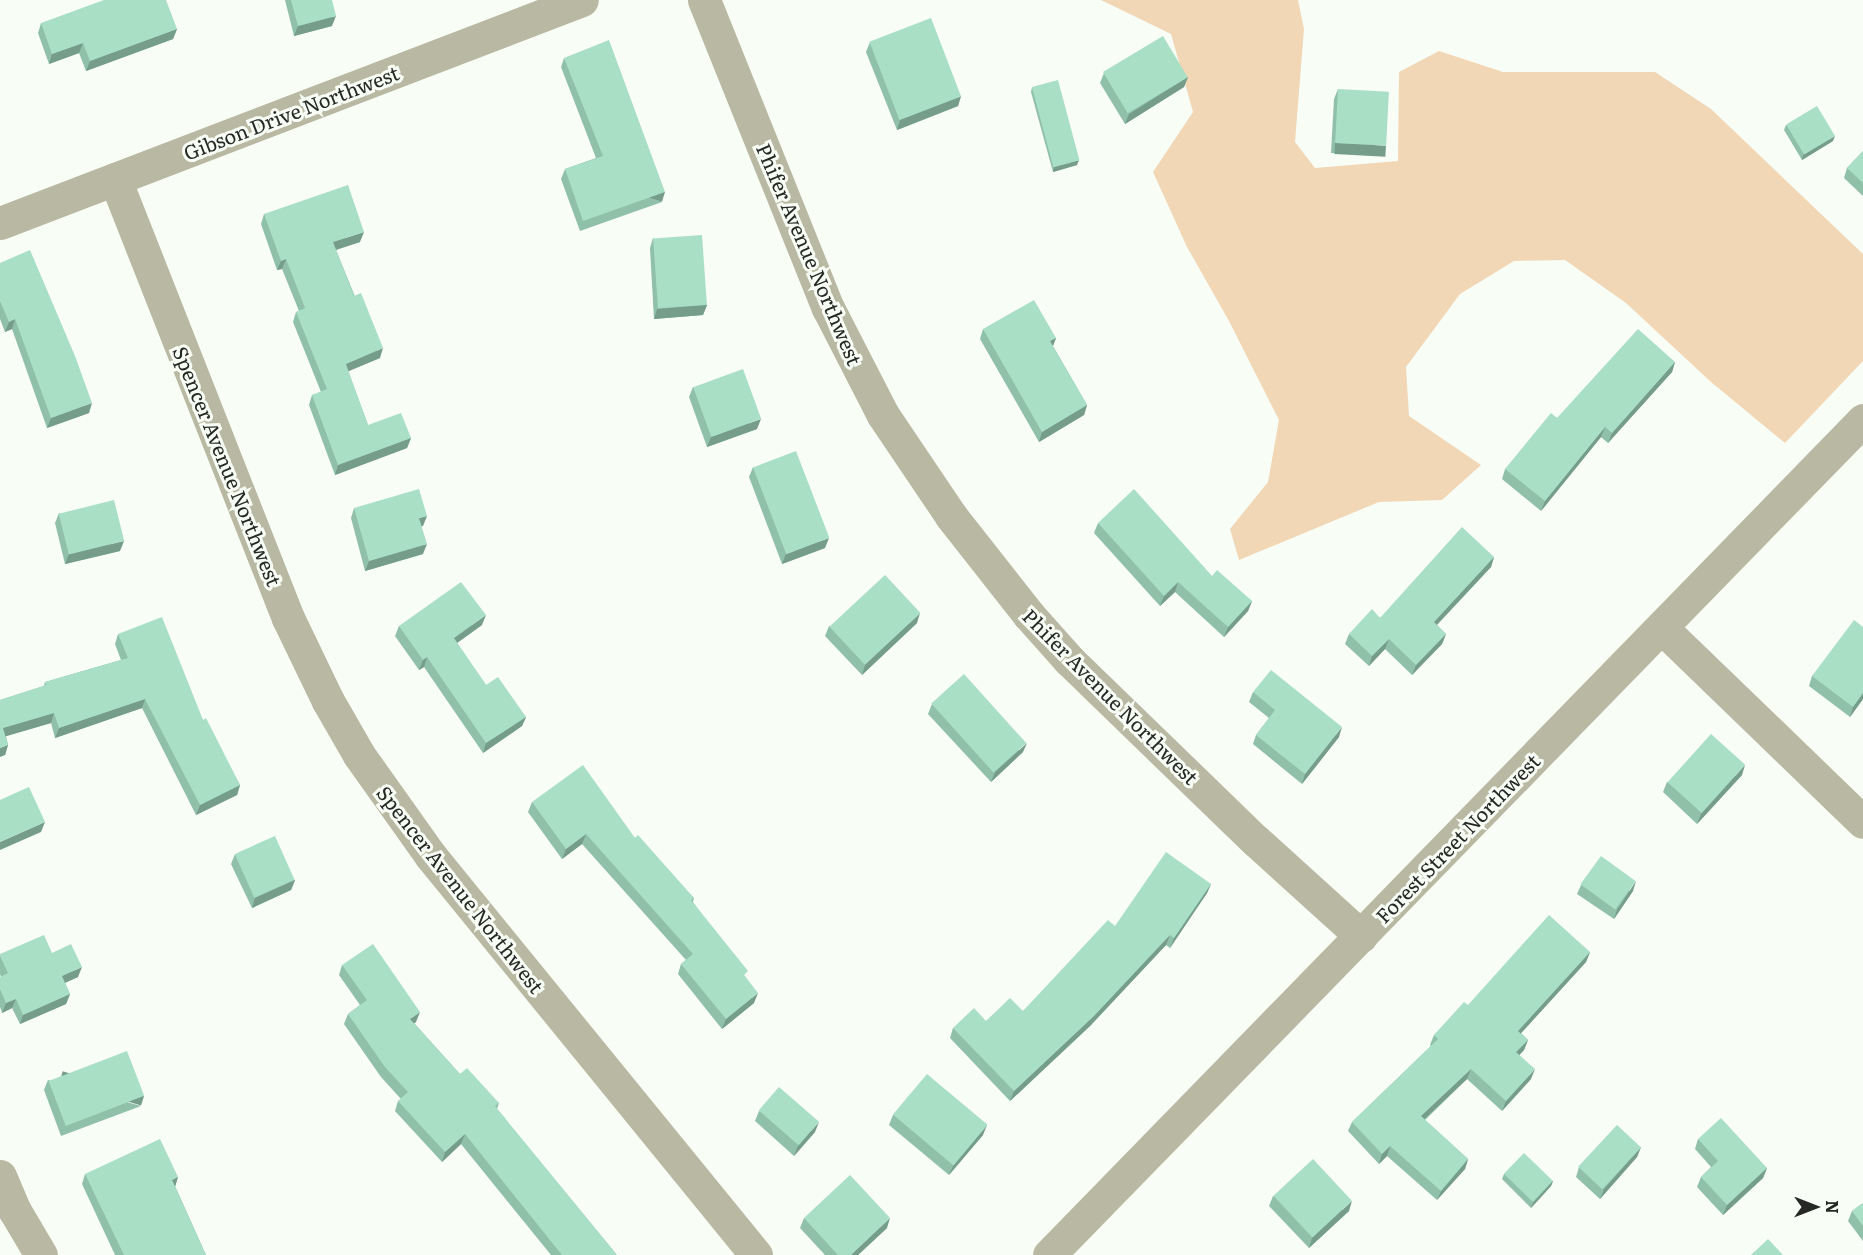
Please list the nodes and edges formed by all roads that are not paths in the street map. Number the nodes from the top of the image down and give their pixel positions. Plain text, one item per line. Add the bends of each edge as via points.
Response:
1 (582, 0) edge
2 (704, 0) edge
3 (115, 179) junction
4 (0, 223) edge
5 (1863, 420) edge
6 (1662, 628) junction
7 (1863, 822) edge
8 (1361, 936) junction
9 (0, 1176) edge
10 (41, 1255) edge
11 (756, 1255) edge
12 (1048, 1255) edge

1 - 3 street, Gibson Drive Northwest
2 - 8 street, Phifer Avenue Northwest via 828,308 883,415 951,516 1069,660 1255,840
3 - 4 street, Gibson Drive Northwest
3 - 11 street, Spencer Avenue Northwest via 288,618 359,755 430,855
5 - 6 street, Forest Street Northwest
6 - 7 street
6 - 8 street, Forest Street Northwest
8 - 12 street, Forest Street Northwest
9 - 10 street

